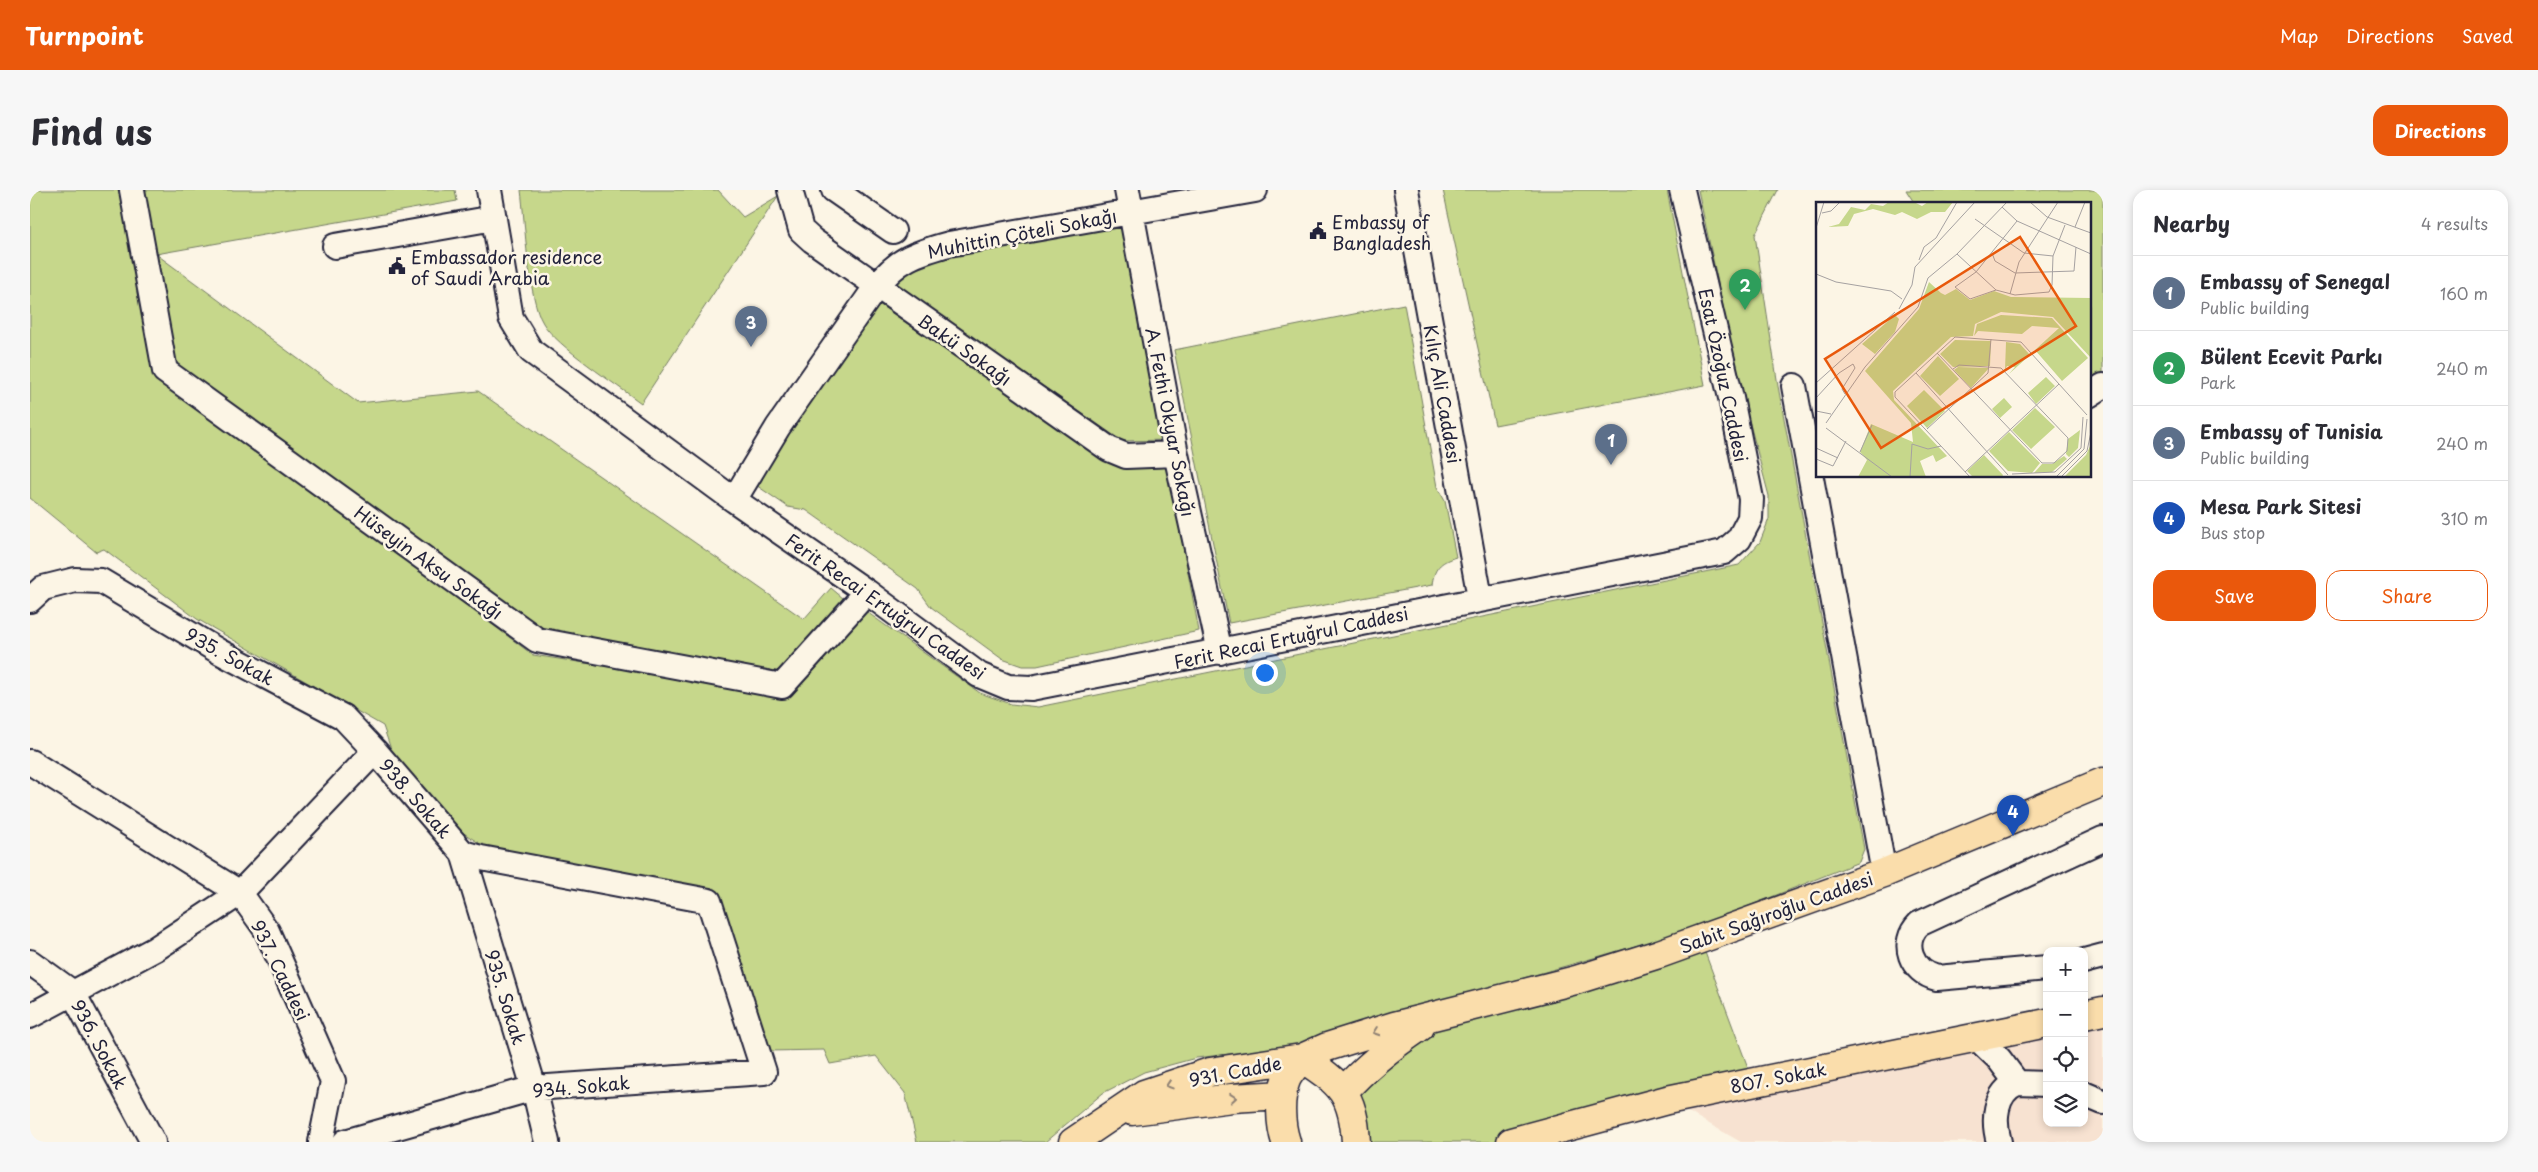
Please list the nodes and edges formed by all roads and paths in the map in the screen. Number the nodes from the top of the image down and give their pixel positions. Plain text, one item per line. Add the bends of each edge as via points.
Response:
1 (132, 190) edge
2 (489, 190) edge
3 (790, 190) edge
4 (834, 190) edge
5 (1255, 190) edge
6 (1406, 190) edge
7 (1682, 190) edge
8 (1129, 201) edge
9 (494, 218) junction
10 (893, 232) dead end
11 (335, 246) dead end
12 (876, 287) junction
13 (1794, 386) dead end
14 (2103, 386) edge
15 (2090, 394) edge
16 (1176, 454) junction
17 (734, 500) junction
18 (1724, 552) joint
19 (867, 592) junction
20 (1480, 598) junction
21 (30, 600) edge
22 (1220, 652) junction
23 (375, 751) junction
24 (30, 762) edge
25 (2103, 782) edge
26 (2103, 839) edge
27 (464, 853) junction
28 (1884, 873) junction
29 (240, 893) junction
30 (2103, 956) edge
31 (2088, 960) edge
32 (30, 962) edge
33 (2043, 968) edge
34 (73, 993) junction
35 (2103, 1011) edge
36 (1440, 1014) junction
37 (2088, 1014) edge
38 (30, 1016) edge
39 (2043, 1024) edge
40 (1977, 1038) junction
41 (1302, 1058) junction
42 (764, 1072) joint
43 (2017, 1083) junction
44 (2043, 1084) edge
45 (534, 1088) junction
46 (1344, 1091) junction
47 (1282, 1095) junction
48 (2088, 1096) edge
49 (2103, 1102) edge
50 (1115, 1113) junction
51 (153, 1142) edge
52 (321, 1142) edge
53 (345, 1142) edge
54 (547, 1142) edge
55 (1073, 1142) edge
56 (1286, 1142) edge
57 (1356, 1142) edge
58 (1511, 1142) edge
59 (1999, 1142) edge

1 - 19 street, Hüseyin Aksu Sokağı via 165,371 537,640 782,686
2 - 9 street, Ferit Recai Ertuğrul Caddesi
3 - 12 street, Bakü Sokağı via 800,230
4 - 10 street
5 - 8 street, Muhittin Çöteli Sokağı
6 - 20 street, Kılıç Ali Caddesi
7 - 18 street, Esat Özoğuz Caddesi via 1751,499 1750,518 1739,538
8 - 12 street, Muhittin Çöteli Sokağı via 921,251 890,269
8 - 16 street, A. Fethi Okyar Sokağı
9 - 11 street
9 - 17 street, Ferit Recai Ertuğrul Caddesi via 511,318 531,351
12 - 16 street, Bakü Sokağı via 1108,449 1126,456
12 - 17 street, Muhittin Çöteli Sokağı via 778,427
13 - 28 street
14 - 15 street
16 - 22 street, A. Fethi Okyar Sokağı
17 - 19 street, Ferit Recai Ertuğrul Caddesi
18 - 20 street, Ferit Recai Ertuğrul Caddesi
19 - 22 street, Ferit Recai Ertuğrul Caddesi via 979,676 1008,687 1030,688
20 - 22 street, Ferit Recai Ertuğrul Caddesi
21 - 23 street, 935. Sokak via 43,588 75,580 101,581 220,652 343,718
23 - 27 street, 938. Sokak
23 - 29 street, 938. Sokak
24 - 29 street, 937. Caddesi
25 - 28 main road, Sabit Sağıroğlu Caddesi
26 - 33 street via 1919,924 1910,939 1909,952 1913,962 1921,971 1937,978
27 - 42 street, 938. Sokak via 709,902
27 - 45 street, 935. Sokak
28 - 36 main road, Sabit Sağıroğlu Caddesi via 1659,954 1576,980
29 - 34 street, 938. Sokak via 155,949
29 - 52 street, 937. Caddesi via 267,931 333,1081
30 - 31 street
32 - 34 street, 936. Sokak
34 - 38 street, 938. Sokak
34 - 51 street, 936. Sokak
35 - 37 main road
36 -> 41 main road, Sabit Sağıroğlu Caddesi via 1327,1047
36 - 46 main road, Sabit Sağıroğlu Caddesi via 1386,1051 1360,1072
39 - 40 main road, 807. Sokak
40 - 43 street
40 - 58 main road, 807. Sokak via 1666,1100
41 - 46 main road
41 - 47 main road via 1286,1078
41 -> 50 main road, 931. Cadde via 1210,1072 1144,1094
42 - 45 street, 934. Sokak
43 - 44 street
43 - 59 street via 2008,1087 2001,1098 1994,1124
45 - 53 street, 934. Sokak
45 - 54 street, 935. Sokak
46 - 57 main road via 1352,1107
50 -> 47 main road, 931. Cadde
47 - 56 main road via 1282,1130
48 - 49 street
50 - 55 main road, 931. Cadde

